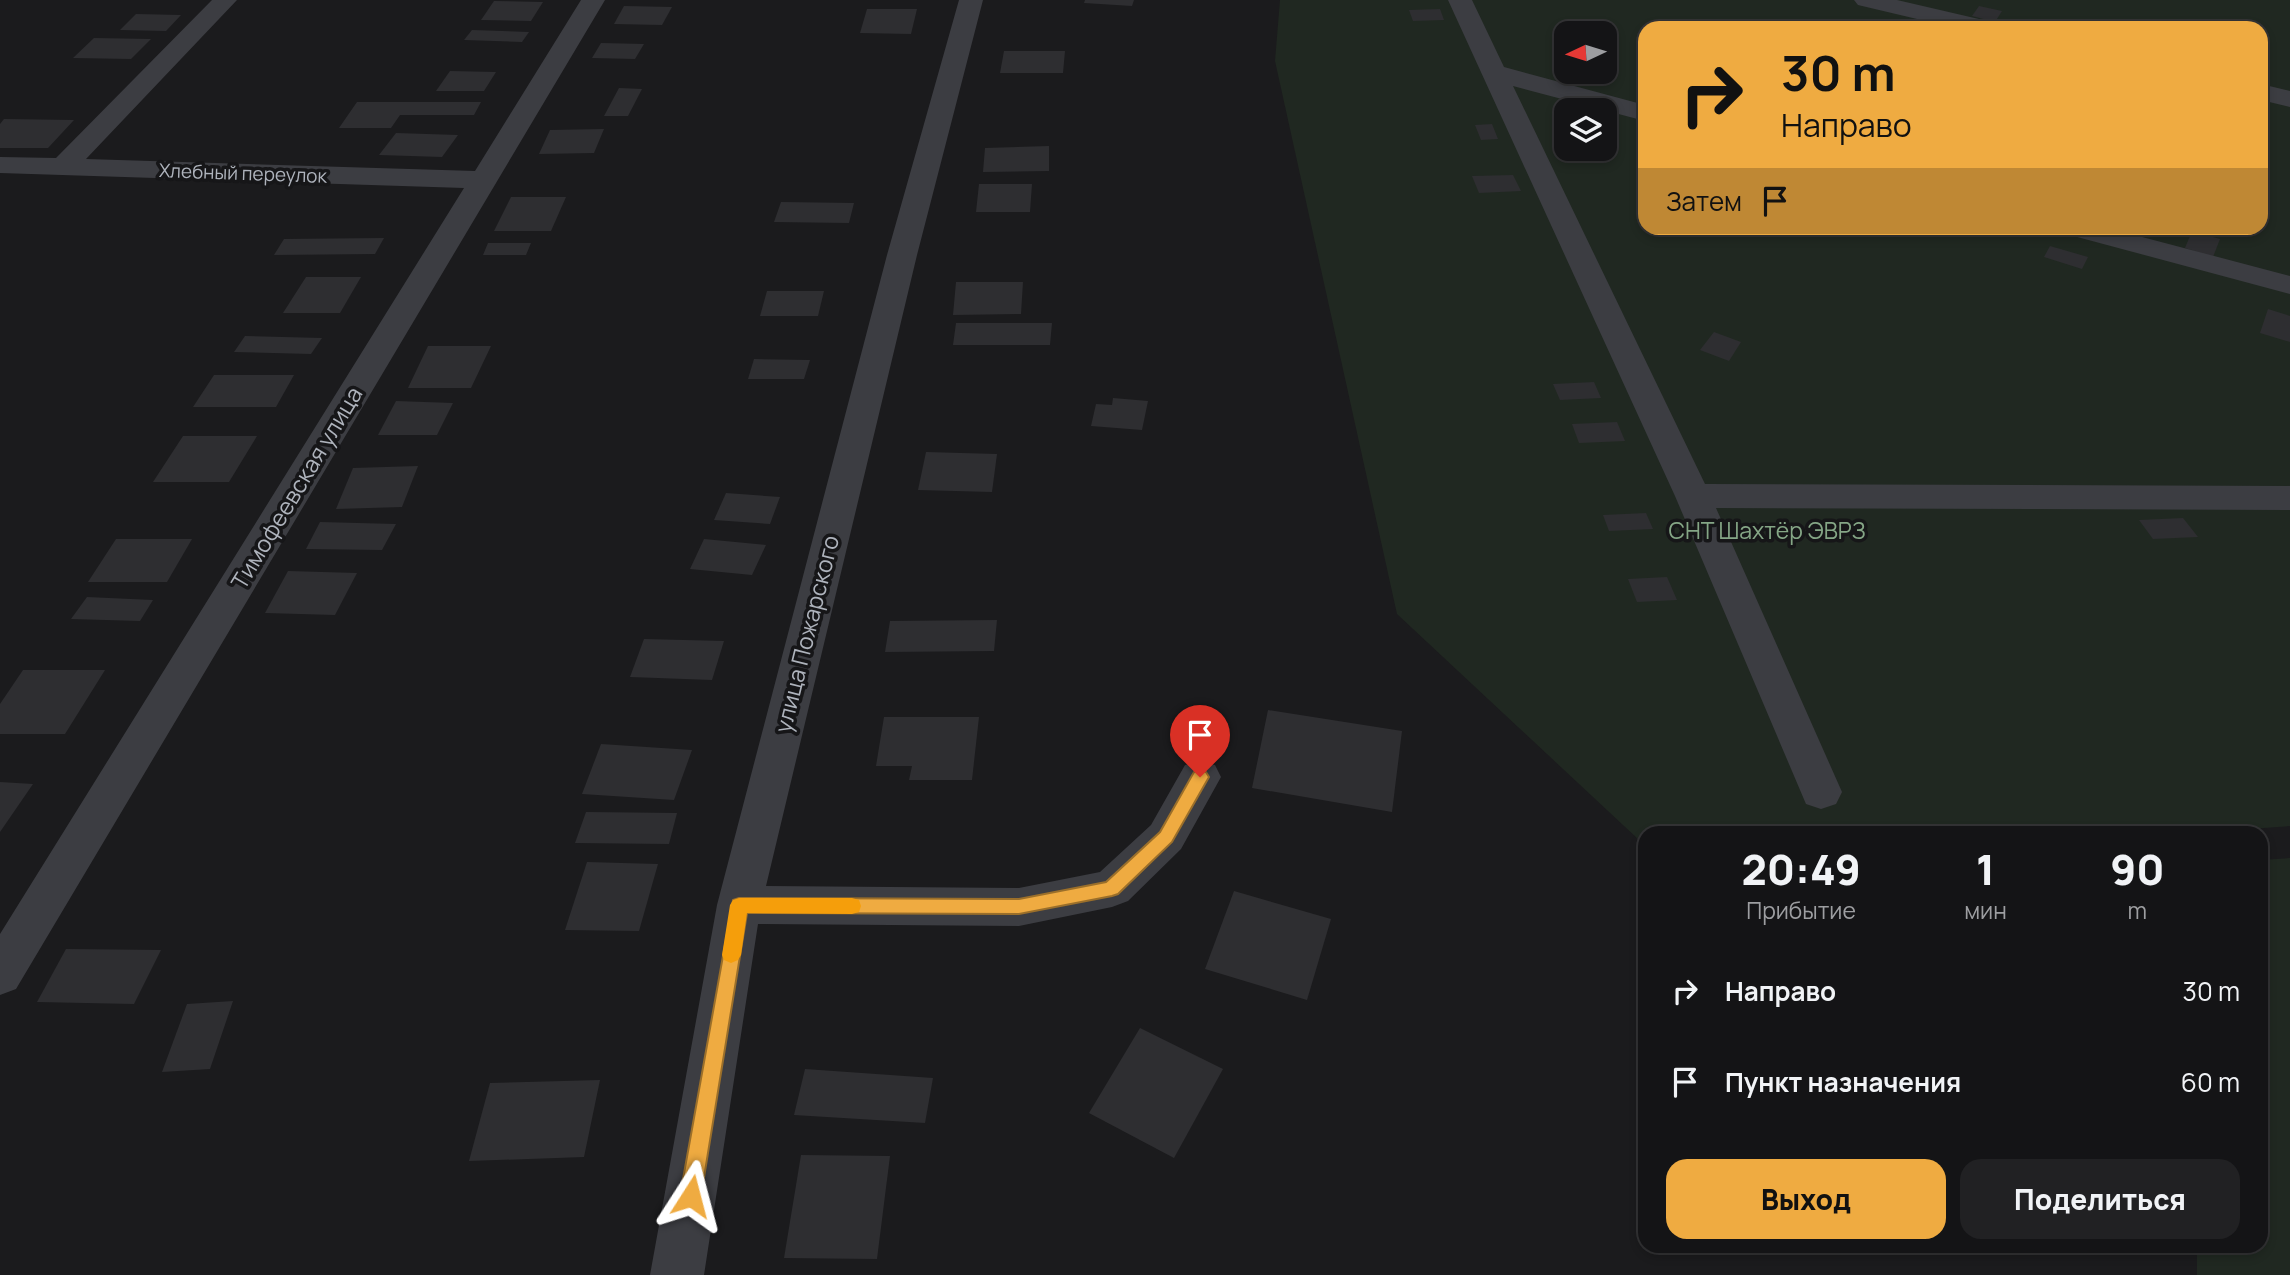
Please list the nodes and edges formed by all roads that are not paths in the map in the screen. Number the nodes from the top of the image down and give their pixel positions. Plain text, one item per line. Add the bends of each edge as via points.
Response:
1 (225, 0) edge
2 (593, 0) edge
3 (971, 0) edge
4 (1461, 0) edge
5 (1866, 0) edge
6 (1957, 21) edge
7 (1496, 73) junction
8 (2268, 94) edge
9 (2290, 99) edge
10 (1638, 111) edge
11 (0, 165) edge
12 (62, 168) junction
13 (485, 180) junction
14 (2102, 235) edge
15 (2290, 285) edge
16 (1693, 496) junction
17 (2290, 498) edge
18 (1200, 777) dead end
19 (1821, 793) dead end
20 (739, 905) junction
21 (0, 975) edge
22 (677, 1275) edge

1 - 12 street
2 - 13 street, Тимофеевская улица
3 - 20 street, улица Пожарского via 902,255
4 - 7 street
5 - 6 street
7 - 10 street
7 - 16 street
8 - 9 street
11 - 12 street, Хлебный переулок
12 - 13 street, Хлебный переулок
13 - 21 street, Тимофеевская улица
14 - 15 street
16 - 17 street
16 - 19 street
18 - 20 street via 1166,837 1112,888 1019,907
20 - 22 street, улица Пожарского

